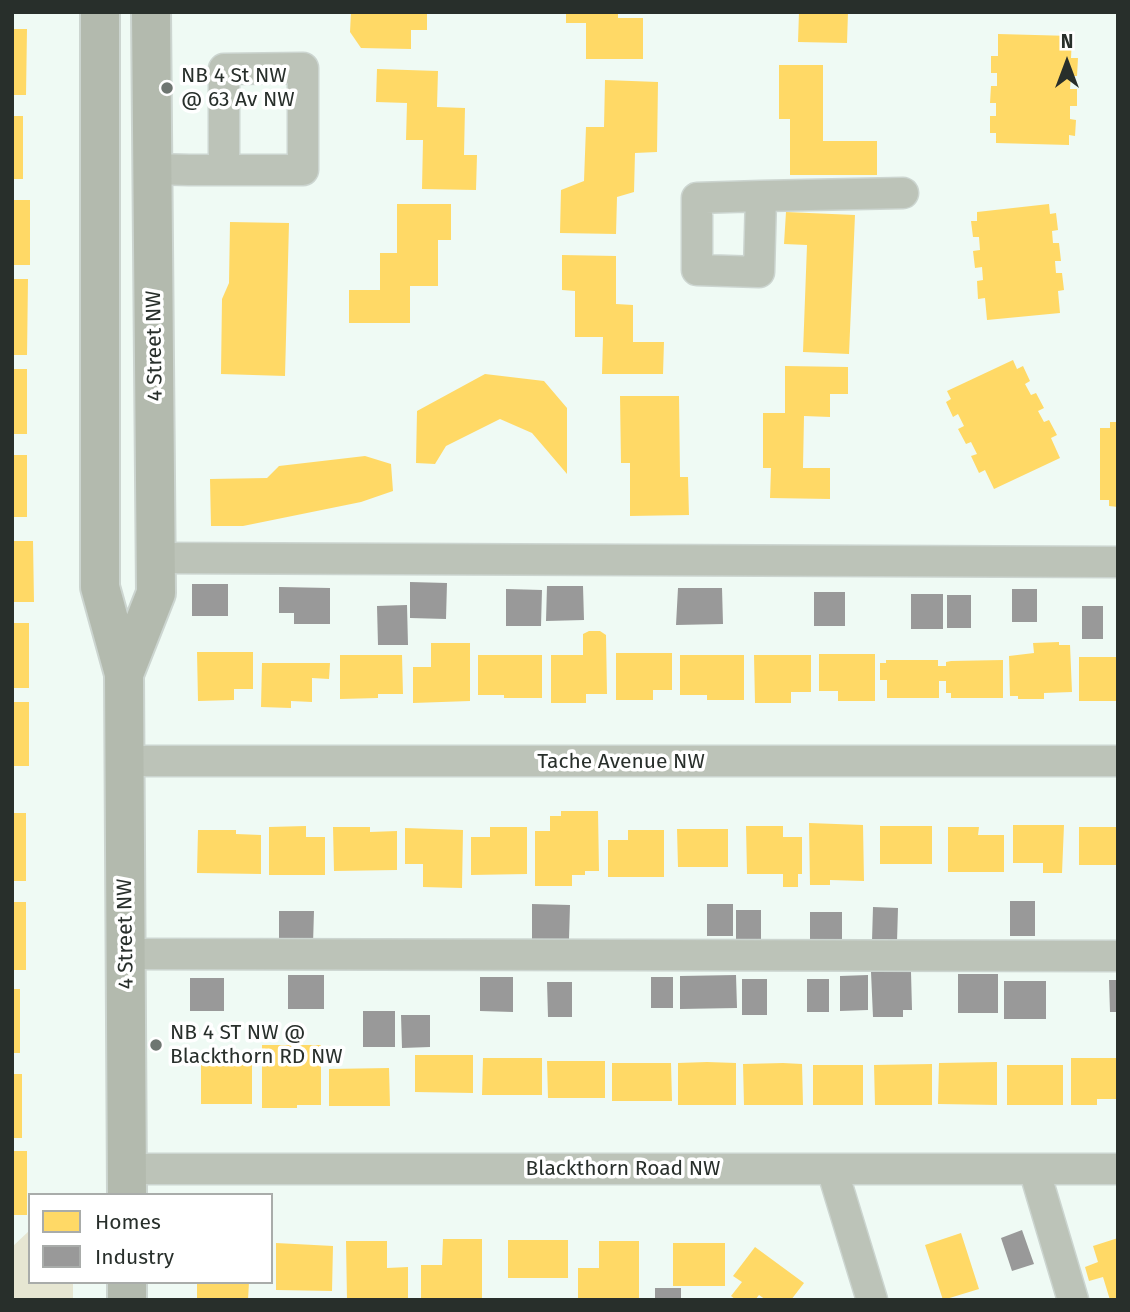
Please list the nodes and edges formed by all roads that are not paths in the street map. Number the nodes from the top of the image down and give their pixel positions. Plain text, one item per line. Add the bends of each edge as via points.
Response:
1 (100, 12) edge
2 (151, 12) edge
3 (153, 169) junction
4 (224, 170) dead end
5 (903, 193) dead end
6 (761, 196) dead end
7 (157, 558) junction
8 (1118, 562) edge
9 (124, 674) junction
10 (124, 761) junction
11 (1118, 761) edge
12 (127, 954) junction
13 (1118, 956) edge
14 (832, 1170) junction
15 (1034, 1170) junction
16 (1118, 1170) edge
17 (127, 1182) edge
18 (872, 1300) edge
19 (1073, 1300) edge

1 - 9 main road, 4 Street NW via 100,587
2 - 3 main road, 4 Street NW
3 - 4 street
3 - 7 main road, 4 Street NW
5 - 6 street
7 - 8 street
7 - 9 main road, 4 Street NW via 156,593
9 - 10 main road, 4 Street NW
10 - 11 street, Tache Avenue NW
10 - 12 main road, 4 Street NW
12 - 13 street
12 - 17 main road, 4 Street NW
14 - 15 street, Blackthorn Road NW
14 - 17 street, Blackthorn Road NW
14 - 18 street
15 - 16 street, Blackthorn Road NW
15 - 19 street

